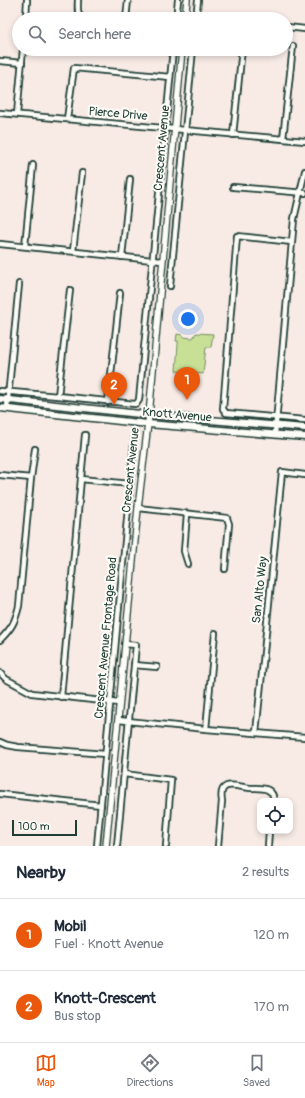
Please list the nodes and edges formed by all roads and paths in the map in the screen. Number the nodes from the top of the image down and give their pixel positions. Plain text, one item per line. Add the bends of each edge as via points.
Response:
1 (28, 0) edge
2 (78, 0) edge
3 (128, 0) edge
4 (178, 0) edge
5 (186, 0) edge
6 (198, 0) edge
7 (27, 12) edge
8 (78, 12) edge
9 (127, 12) edge
10 (177, 12) edge
11 (185, 12) edge
12 (197, 12) edge
13 (293, 28) edge
14 (305, 29) edge
15 (22, 56) edge
16 (172, 56) edge
17 (181, 56) edge
18 (192, 56) edge
19 (241, 56) edge
20 (292, 56) edge
21 (0, 61) edge
22 (22, 63) junction
23 (170, 77) junction
24 (0, 113) edge
25 (17, 114) junction
26 (67, 119) junction
27 (165, 128) junction
28 (175, 129) junction
29 (184, 130) junction
30 (234, 135) junction
31 (283, 139) junction
32 (305, 141) edge
33 (33, 165) dead end
34 (305, 171) edge
35 (82, 173) dead end
36 (130, 179) dead end
37 (233, 187) dead end
38 (303, 193) edge
39 (292, 242) junction
40 (0, 244) edge
41 (25, 246) junction
42 (73, 251) junction
43 (122, 257) junction
44 (152, 260) junction
45 (162, 260) junction
46 (19, 284) dead end
47 (170, 286) dead end
48 (70, 290) dead end
49 (120, 293) dead end
50 (0, 391) edge
51 (8, 392) junction
52 (58, 396) junction
53 (0, 399) edge
54 (8, 400) junction
55 (108, 402) junction
56 (0, 408) edge
57 (7, 408) junction
58 (148, 415) junction
59 (276, 418) junction
60 (305, 420) edge
61 (225, 422) junction
62 (148, 424) junction
63 (275, 426) junction
64 (305, 428) edge
65 (224, 430) junction
66 (135, 432) dead end
67 (274, 434) junction
68 (86, 435) dead end
69 (305, 437) edge
70 (35, 449) dead end
71 (0, 475) edge
72 (305, 475) edge
73 (31, 478) junction
74 (81, 479) junction
75 (130, 484) junction
76 (138, 508) junction
77 (187, 514) junction
78 (188, 564) dead end
79 (225, 569) dead end
80 (215, 633) dead end
81 (0, 640) edge
82 (125, 644) junction
83 (134, 665) junction
84 (157, 667) dead end
85 (0, 673) edge
86 (60, 697) junction
87 (110, 702) junction
88 (119, 703) junction
89 (118, 720) junction
90 (129, 721) junction
91 (206, 729) junction
92 (256, 733) junction
93 (305, 738) edge
94 (0, 742) edge
95 (105, 754) junction
96 (124, 774) junction
97 (0, 794) edge
98 (273, 798) edge
99 (101, 805) junction
100 (269, 834) edge
101 (96, 846) edge
102 (106, 846) edge
103 (117, 846) edge
104 (166, 846) edge
105 (218, 846) edge
106 (268, 846) edge

1 - 7 street
2 - 8 street
3 - 9 street
4 - 10 street
5 - 11 street
6 - 12 street
13 - 14 street
15 - 22 street
16 - 23 street, Crescent Avenue
17 - 28 street, Crescent Avenue
18 - 29 street
19 - 30 street
20 - 31 street
21 - 22 street
22 - 25 street
23 - 26 street via 74,68
23 - 27 street, Crescent Avenue
24 - 25 street, Pierce Drive
25 - 26 street, Pierce Drive
26 - 27 street, Pierce Drive
27 - 28 street, Pierce Drive
27 - 44 street, Crescent Avenue
28 - 29 street, Pierce Drive
28 - 45 street, Crescent Avenue
29 - 30 street, Pierce Drive
29 - 47 street
30 - 31 street, Pierce Drive
31 - 32 street, Pierce Drive
33 - 41 street
34 - 38 street
35 - 42 street
36 - 43 street
37 - 38 street
38 - 39 street via 294,219
39 - 59 street
39 - 59 street via 237,236 223,409 226,413
40 - 41 street
41 - 42 street
42 - 43 street
43 - 44 street
44 - 45 street
44 - 55 street, Crescent Avenue via 139,400 135,404
45 - 58 street, Crescent Avenue
46 - 51 street
48 - 52 street
49 - 55 street
50 - 51 street
51 - 52 street
51 - 54 street
52 - 55 street
53 - 54 main road, Knott Avenue
54 - 57 street
54 - 58 main road, Knott Avenue
56 - 57 main road, Knott Avenue
57 - 62 main road, Knott Avenue
58 - 61 main road, Knott Avenue
58 - 62 street, Crescent Avenue
59 - 60 street
59 - 63 street
61 - 63 main road, Knott Avenue
61 - 65 main road
62 - 65 main road, Knott Avenue
62 - 76 street, Crescent Avenue
63 - 64 main road, Knott Avenue
63 - 67 street
65 - 67 main road, Knott Avenue
66 - 75 street, Crescent Avenue Frontage Road
67 - 69 main road, Knott Avenue
68 - 74 street
70 - 73 street
71 - 73 street
72 - 92 street, San Alto Way via 282,472
73 - 81 street via 19,606 16,619
74 - 75 street
74 - 86 street
75 - 87 street, Crescent Avenue Frontage Road
76 - 77 street
76 - 82 street, Crescent Avenue
77 - 78 street via 184,551
77 - 79 street via 226,518 229,524
80 - 91 street
82 - 83 street, Crescent Avenue Frontage Road via 136,645
82 - 88 street, Crescent Avenue
83 - 84 street
83 - 90 street, Crescent Avenue Frontage Road
85 - 86 street via 32,693
86 - 87 street
87 - 88 street
87 - 95 street, Crescent Avenue Frontage Road
88 - 89 street, Crescent Avenue
89 - 90 street
89 - 102 street, Crescent Avenue
90 - 91 street
90 - 96 street, Crescent Avenue Frontage Road
91 - 92 street
92 - 93 street
94 - 95 street via 18,747
95 - 99 street, Crescent Avenue Frontage Road
96 - 103 street, Crescent Avenue Frontage Road
96 - 104 street via 171,780
97 - 99 street
98 - 105 street via 270,791 265,789 226,786 221,796
99 - 101 street, Crescent Avenue Frontage Road
100 - 106 street

